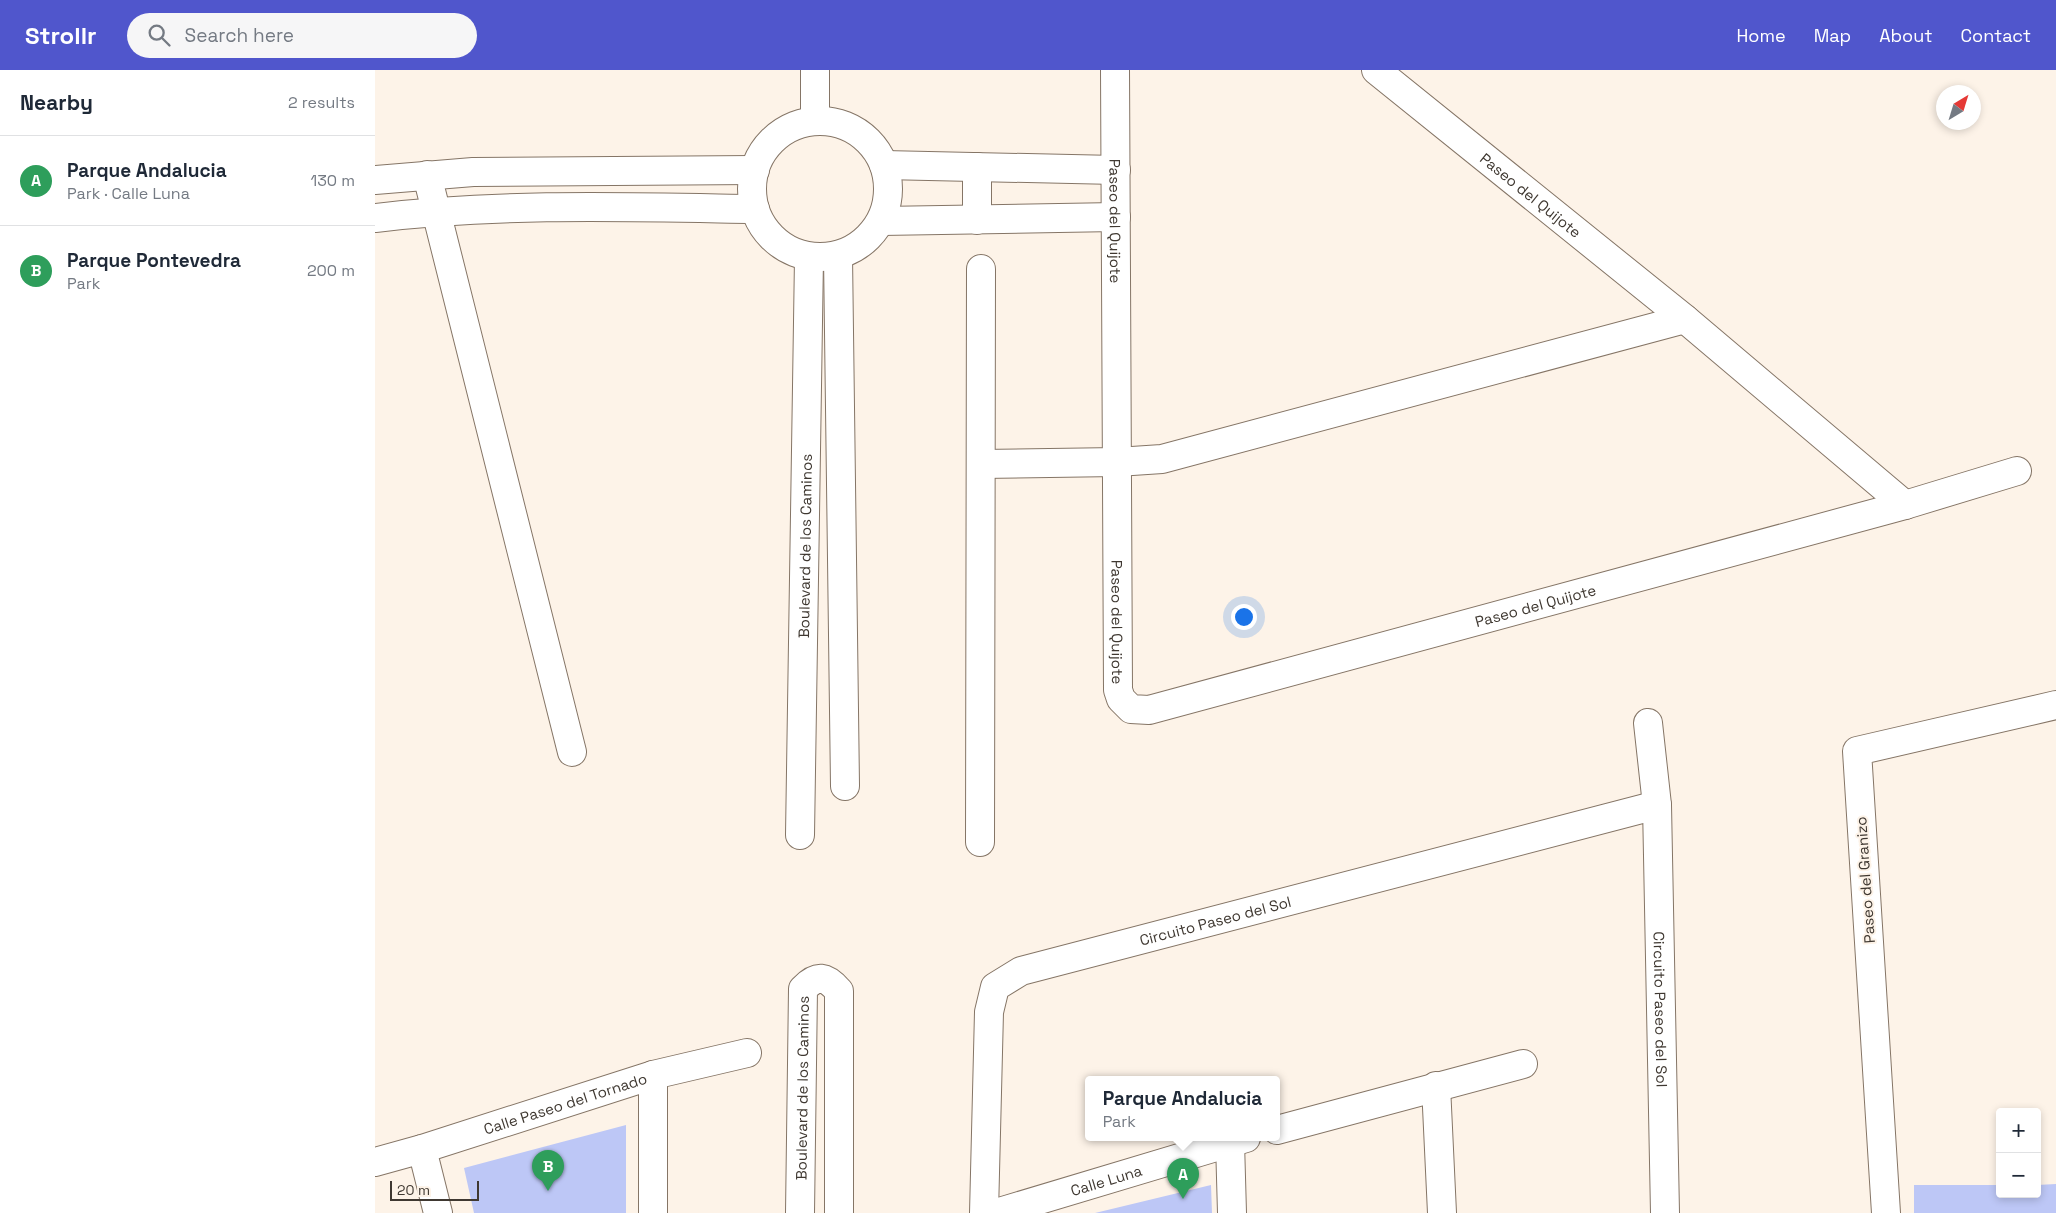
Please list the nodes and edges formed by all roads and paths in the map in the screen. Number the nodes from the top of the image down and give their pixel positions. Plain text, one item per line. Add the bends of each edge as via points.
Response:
1 (815, 70) edge
2 (1115, 70) edge
3 (1376, 70) edge
4 (815, 120) junction
5 (884, 165) junction
6 (977, 167) junction
7 (755, 170) junction
8 (1116, 170) junction
9 (427, 176) junction
10 (375, 180) edge
11 (755, 209) junction
12 (435, 211) junction
13 (1116, 217) junction
14 (375, 218) edge
15 (977, 220) junction
16 (881, 221) junction
17 (838, 256) junction
18 (809, 258) junction
19 (981, 269) dead end
20 (1685, 319) junction
21 (1117, 462) junction
22 (981, 464) junction
23 (2017, 471) dead end
24 (1905, 504) junction
25 (2056, 705) edge
26 (1648, 723) dead end
27 (572, 752) dead end
28 (845, 786) dead end
29 (1657, 805) junction
30 (800, 835) dead end
31 (980, 842) dead end
32 (747, 1053) dead end
33 (1523, 1064) dead end
34 (653, 1075) junction
35 (1436, 1086) junction
36 (1280, 1129) edge
37 (1235, 1141) edge
38 (1238, 1141) edge
39 (422, 1149) junction
40 (375, 1162) edge
41 (437, 1213) edge
42 (653, 1213) edge
43 (799, 1213) edge
44 (839, 1213) edge
45 (984, 1213) edge
46 (996, 1213) edge
47 (1232, 1213) edge
48 (1442, 1213) edge
49 (1665, 1213) edge
50 (1887, 1213) edge

1 - 4 street
2 - 8 street, Paseo del Quijote
3 - 20 street, Paseo del Quijote
4 - 5 street via 844,125 868,140
4 - 7 street via 784,130 760,154
5 - 6 street
5 - 16 street via 889,193
6 - 8 street
6 - 15 street
7 - 9 street via 473,172
7 - 11 street via 751,186
8 - 13 street, Paseo del Quijote
9 - 10 street
9 - 12 street
11 - 12 street via 583,206
11 - 18 street via 757,218 778,244
12 - 14 street
12 - 27 street
13 - 15 street
13 - 21 street, Paseo del Quijote
15 - 16 street
16 - 17 street via 863,243
17 - 18 street
17 - 28 street
18 - 30 street, Boulevard de los Caminos
19 - 22 street
20 - 21 street via 1162,459
20 - 24 street, Paseo del Quijote
21 - 22 street
21 - 24 street, Paseo del Quijote via 1118,690 1121,699 1131,709 1149,710
22 - 31 street
23 - 24 street
25 - 50 street, Paseo del Granizo via 1857,751
26 - 29 street, Circuito Paseo del Sol
29 - 45 street, Circuito Paseo del Sol via 1021,971 995,988 989,1012
29 - 49 street, Circuito Paseo del Sol
32 - 34 street
33 - 35 street
34 - 39 street, Calle Paseo del Tornado
34 - 42 street, Calle Paseo del Tornado
35 - 36 street
35 - 48 street
37 - 46 street, Calle Luna
38 - 47 street
39 - 40 street, Calle Paseo del Tornado
39 - 41 street
43 - 44 street, Boulevard de los Caminos via 803,989 811,981 821,979 839,991

